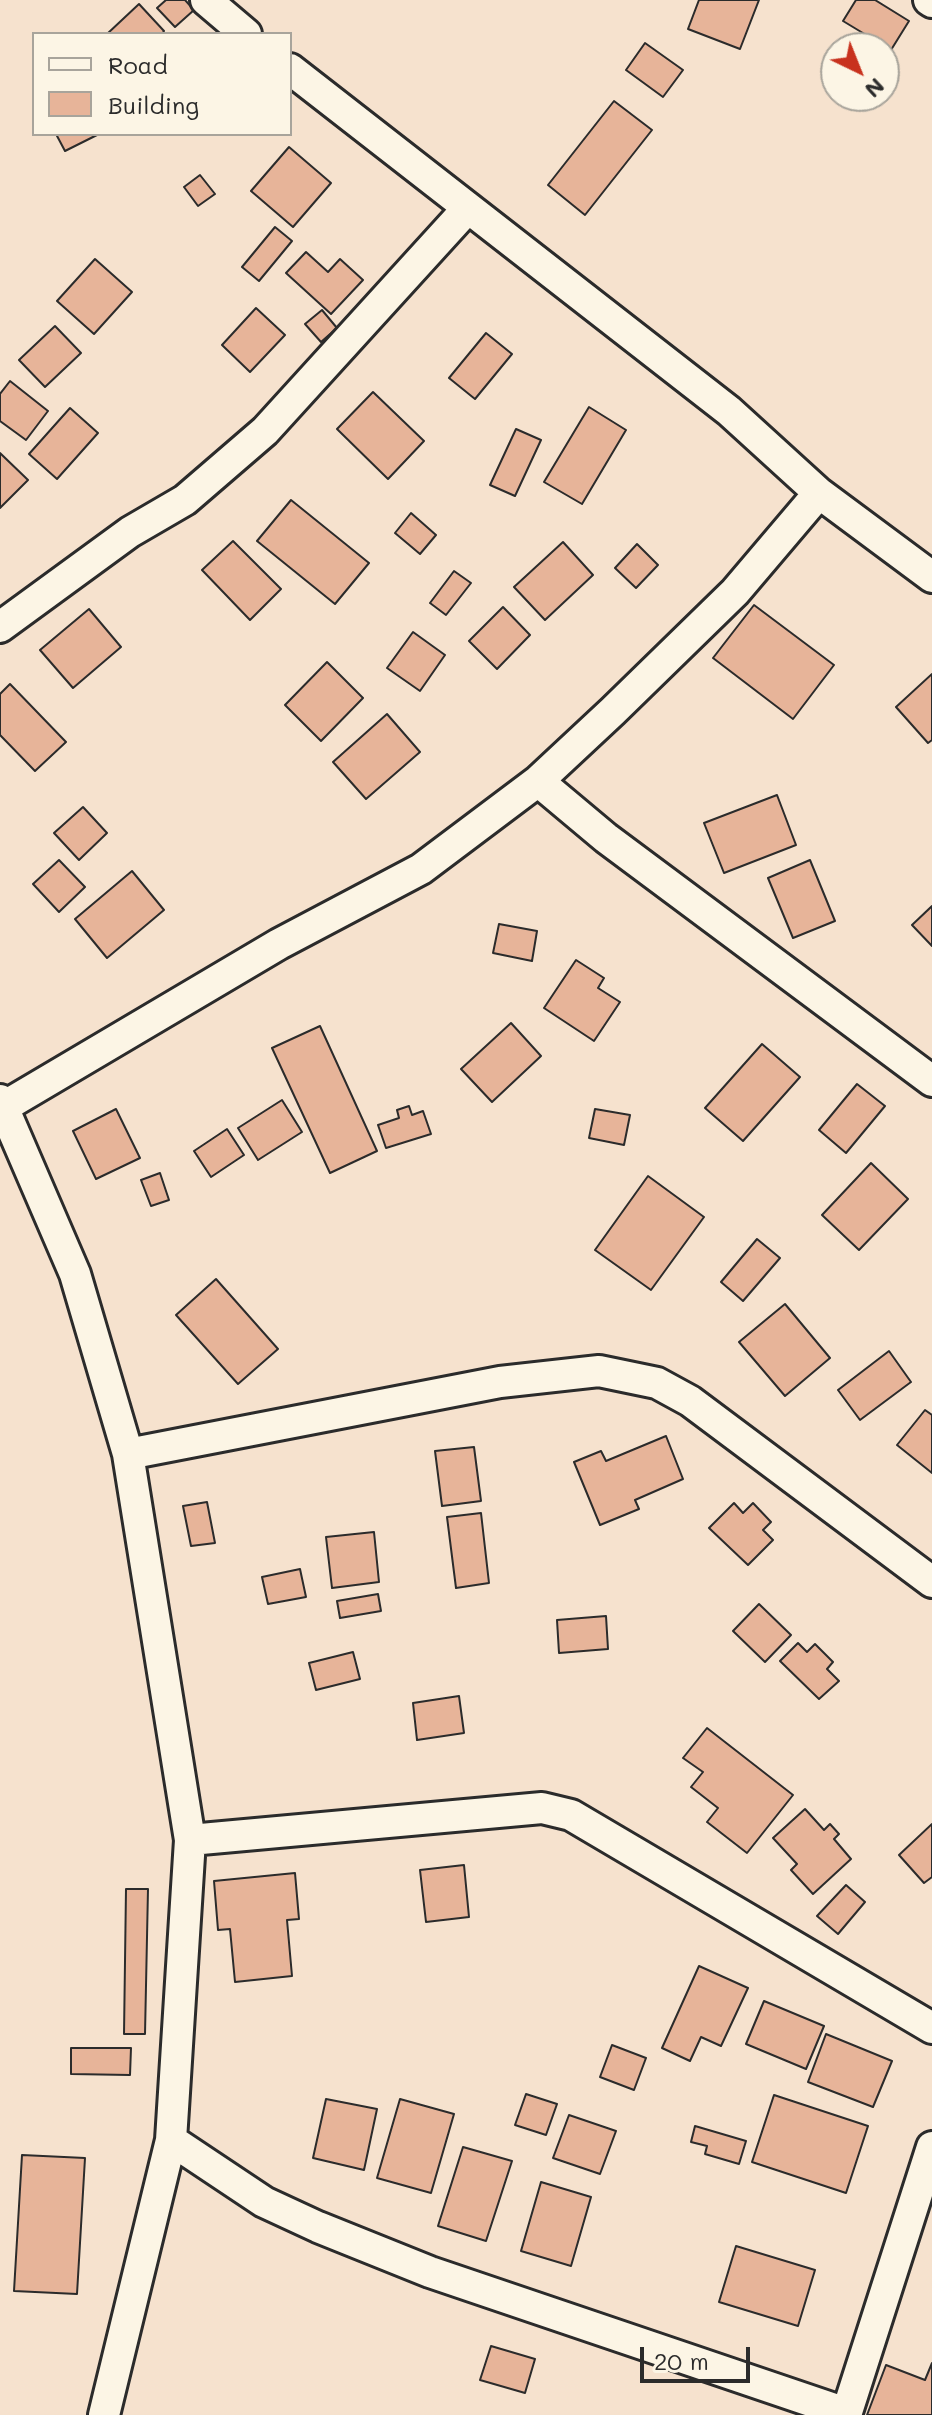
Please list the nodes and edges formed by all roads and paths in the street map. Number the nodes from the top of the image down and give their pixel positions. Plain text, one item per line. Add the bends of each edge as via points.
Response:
1 (206, 0) edge
2 (244, 32) edge
3 (292, 71) edge
4 (467, 209) junction
5 (819, 493) junction
6 (932, 577) edge
7 (0, 627) edge
8 (538, 781) junction
9 (932, 1081) edge
10 (1, 1105) edge
11 (128, 1454) junction
12 (932, 1582) edge
13 (190, 1840) junction
14 (932, 2028) edge
15 (171, 2140) junction
16 (932, 2147) edge
17 (846, 2414) edge
18 (104, 2415) edge

1 - 2 street
3 - 4 street
4 - 5 street via 729,411
4 - 7 street via 265,431 185,500 130,532
5 - 6 street
5 - 8 street via 735,592
8 - 9 street via 606,838
8 - 10 street via 421,869 279,944
10 - 11 street via 75,1274
11 - 12 street via 500,1382 599,1371 657,1383 690,1401
11 - 13 street
13 - 14 street via 542,1808 571,1815
13 - 15 street
15 - 17 street via 264,2202 332,2233 430,2272
15 - 18 street
16 - 17 street

